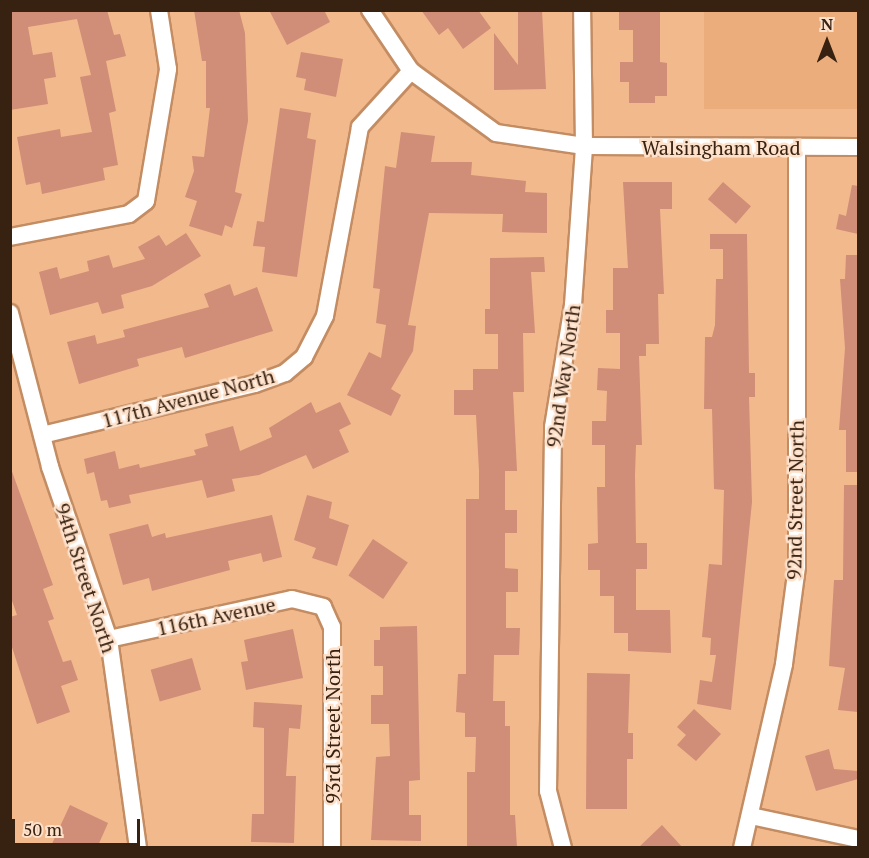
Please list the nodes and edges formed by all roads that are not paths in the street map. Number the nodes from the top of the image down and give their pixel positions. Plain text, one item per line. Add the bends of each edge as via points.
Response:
1 (159, 10) edge
2 (370, 10) edge
3 (582, 10) edge
4 (411, 71) junction
5 (584, 146) junction
6 (797, 147) junction
7 (858, 147) edge
8 (10, 237) edge
9 (10, 313) edge
10 (42, 435) junction
11 (323, 607) joint
12 (109, 639) junction
13 (751, 816) junction
14 (858, 839) edge
15 (138, 848) edge
16 (332, 848) edge
17 (563, 848) edge
18 (742, 848) edge

1 - 8 street via 168,69 146,201 129,214
2 - 4 street, Walsingham Road
3 - 5 street, 92nd Way North
4 - 5 street, Walsingham Road via 496,133
4 - 10 street, 117th Avenue North via 360,127 325,316 304,357 285,373 255,384
5 - 6 street, Walsingham Road
5 - 17 street, 92nd Way North via 573,305 553,427 548,791
6 - 7 street, Walsingham Road
6 - 13 street, 92nd Street North via 796,566 784,664
9 - 10 street, 94th Street North
10 - 12 street, 94th Street North
11 - 12 street, 116th Avenue via 292,599
11 - 16 street, 93rd Street North via 332,627
12 - 15 street, 94th Street North
13 - 14 street
13 - 18 street, 92nd Street North

